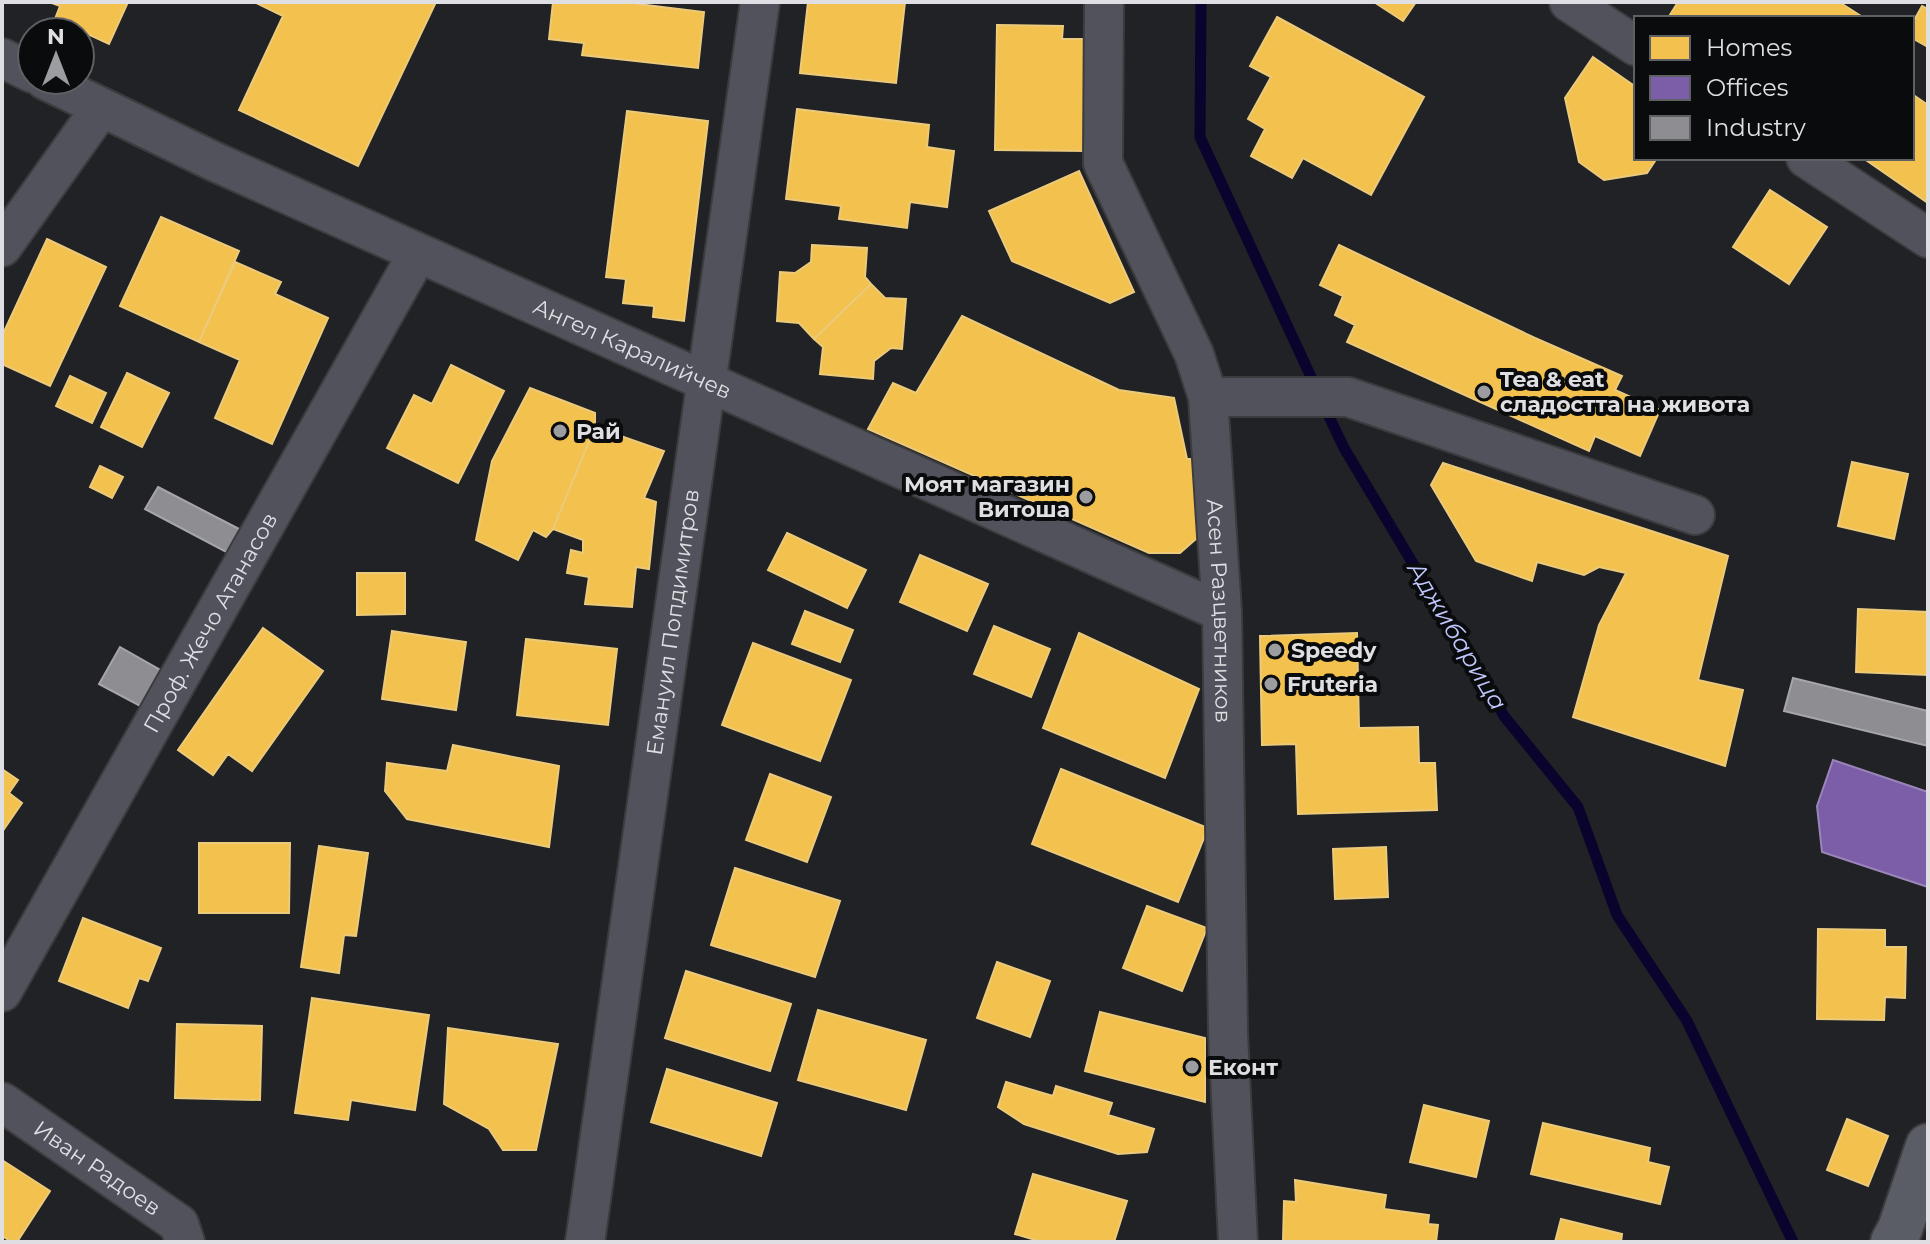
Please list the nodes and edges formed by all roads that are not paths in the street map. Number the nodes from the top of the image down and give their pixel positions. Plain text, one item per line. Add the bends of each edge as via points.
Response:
1 (760, 2) edge
2 (1104, 2) edge
3 (1569, 2) edge
4 (1634, 45) edge
5 (77, 96) edge
6 (101, 108) junction
7 (1809, 160) edge
8 (1928, 238) edge
9 (2, 247) edge
10 (418, 253) junction
11 (706, 383) junction
12 (1208, 397) junction
13 (1695, 515) dead end
14 (1222, 612) junction
15 (2, 992) edge
16 (2, 1102) edge
17 (1928, 1146) edge
18 (1905, 1238) edge
19 (185, 1242) edge
20 (585, 1242) edge
21 (1238, 1242) edge

1 - 11 street, Емануил Попдимитров
2 - 12 street, Асен Разцветников via 1103,163 1194,354
3 - 4 street
5 - 6 street, Ангел Каралийчев
6 - 9 street
6 - 10 street, Ангел Каралийчев
7 - 8 street
10 - 11 street, Ангел Каралийчев
10 - 15 street, Проф. Жечо Атанасов
11 - 14 street, Ангел Каралийчев
11 - 20 street, Емануил Попдимитров
12 - 13 street via 1348,397
12 - 14 street, Асен Разцветников
14 - 21 street, Асен Разцветников via 1228,1033
16 - 19 street, Иван Радоев via 179,1224
17 - 18 main road

